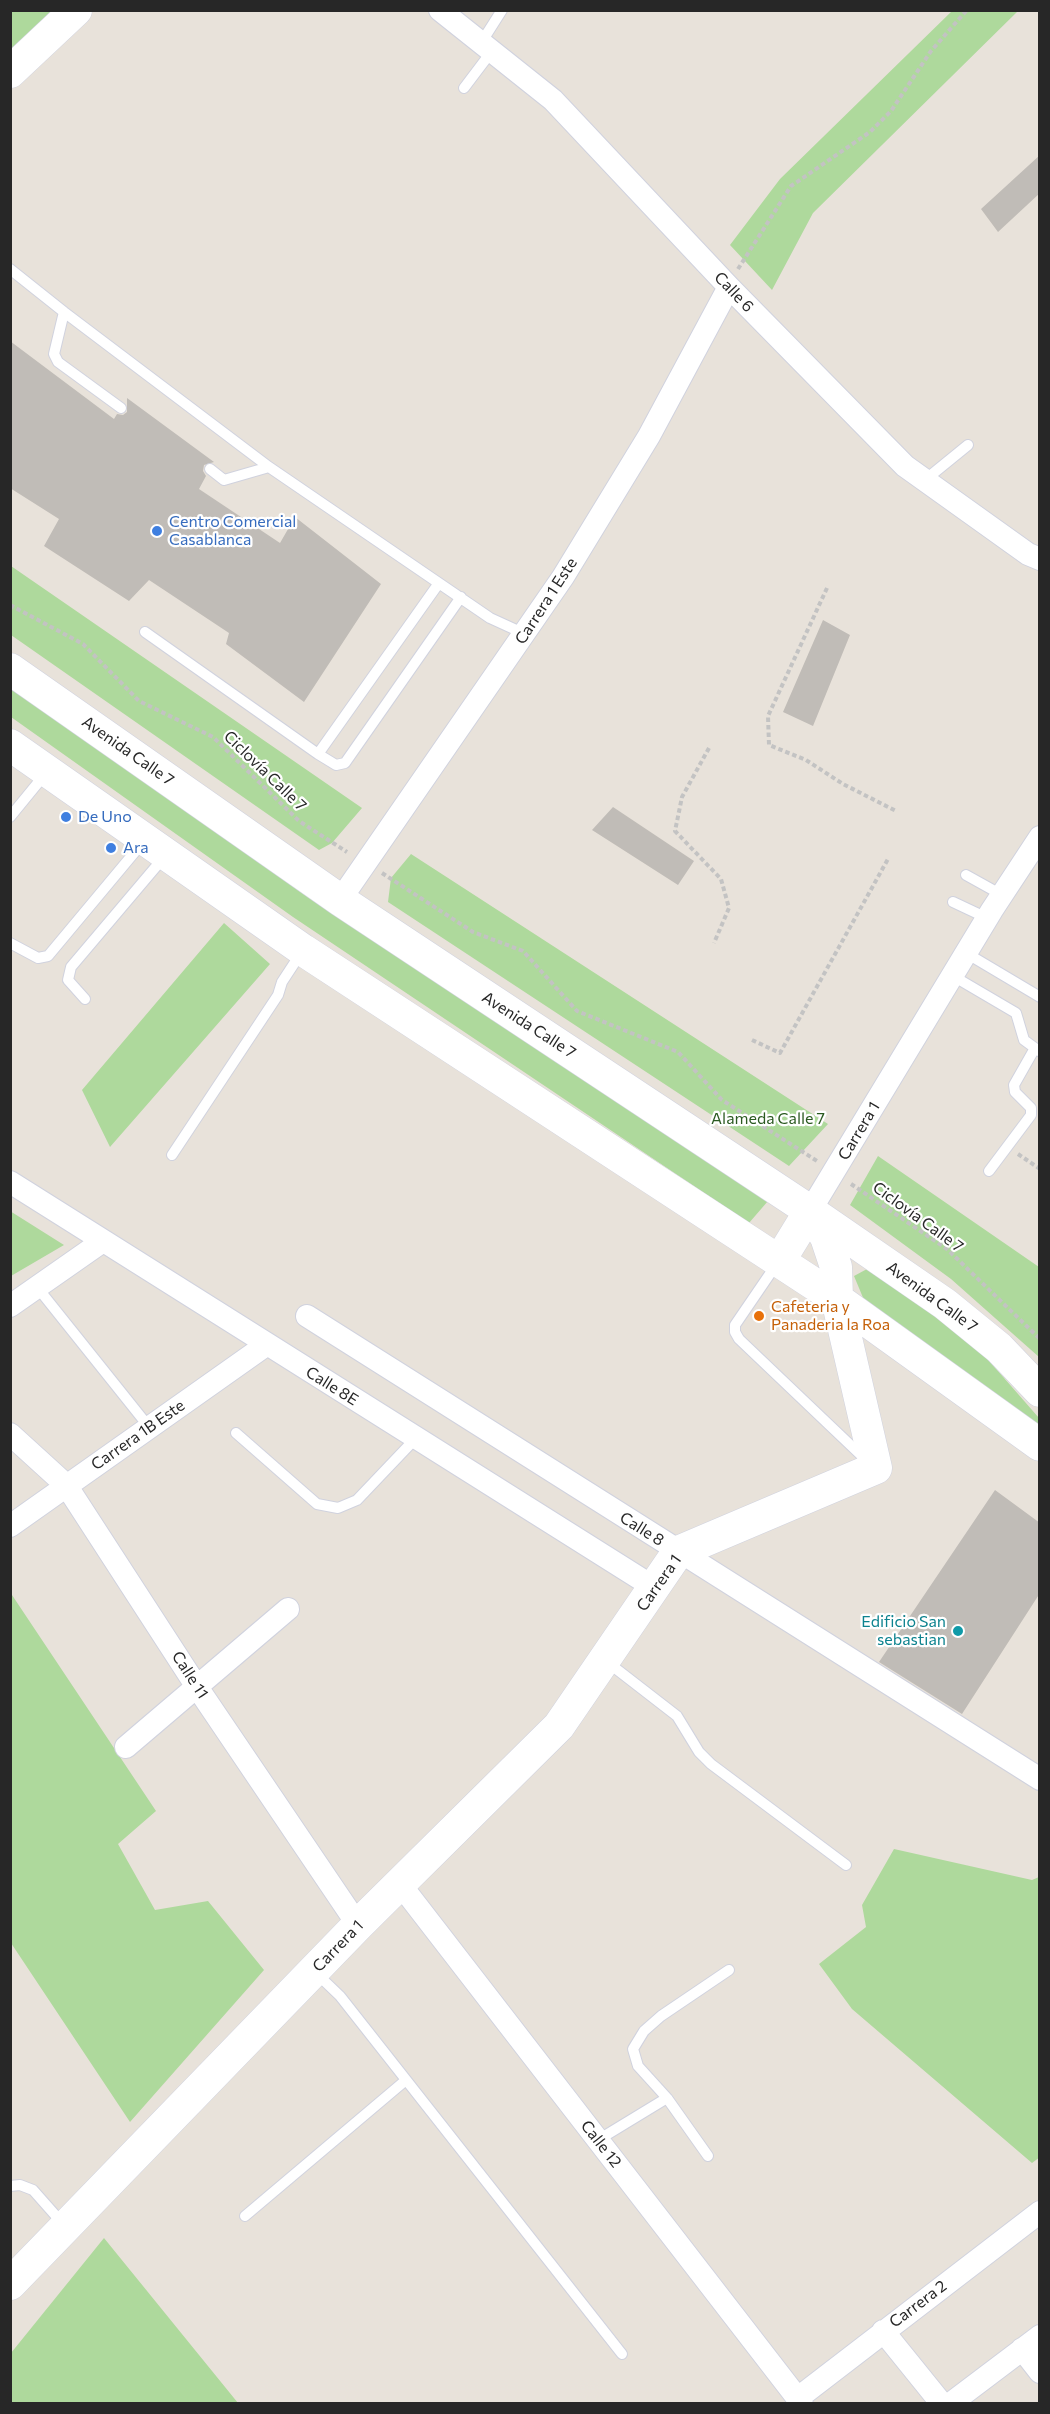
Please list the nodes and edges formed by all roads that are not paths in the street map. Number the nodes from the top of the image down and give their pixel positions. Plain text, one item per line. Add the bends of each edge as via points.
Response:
1 (76, 10) edge
2 (440, 10) edge
3 (502, 10) edge
4 (486, 47) junction
5 (10, 72) edge
6 (464, 88) dead end
7 (10, 269) edge
8 (729, 286) junction
9 (64, 312) junction
10 (121, 408) dead end
11 (968, 445) dead end
12 (269, 467) junction
13 (210, 470) dead end
14 (925, 480) junction
15 (1040, 559) edge
16 (439, 583) junction
17 (461, 597) junction
18 (145, 632) dead end
19 (525, 634) junction
20 (10, 669) edge
21 (10, 745) edge
22 (318, 754) junction
23 (48, 770) junction
24 (10, 817) edge
25 (1040, 837) edge
26 (157, 846) junction
27 (966, 875) dead end
28 (1002, 895) junction
29 (340, 900) junction
30 (953, 902) dead end
31 (987, 918) junction
32 (10, 943) edge
33 (303, 950) junction
34 (966, 953) junction
35 (953, 976) junction
36 (1040, 998) edge
37 (85, 999) dead end
38 (1037, 1049) edge
39 (172, 1155) dead end
40 (989, 1171) dead end
41 (10, 1182) edge
42 (810, 1211) junction
43 (104, 1241) junction
44 (780, 1260) junction
45 (37, 1287) junction
46 (837, 1299) junction
47 (10, 1306) edge
48 (307, 1316) dead end
49 (266, 1345) junction
50 (1040, 1391) edge
51 (149, 1427) junction
52 (236, 1433) dead end
53 (10, 1434) edge
54 (416, 1438) junction
55 (1040, 1445) edge
56 (876, 1468) junction
57 (66, 1485) junction
58 (10, 1526) edge
59 (678, 1552) junction
60 (655, 1588) junction
61 (288, 1609) dead end
62 (605, 1660) junction
63 (197, 1687) junction
64 (126, 1748) dead end
65 (1040, 1779) edge
66 (846, 1864) dead end
67 (400, 1884) junction
68 (358, 1925) junction
69 (729, 1970) dead end
70 (314, 1971) junction
71 (406, 2080) junction
72 (667, 2098) junction
73 (598, 2140) junction
74 (708, 2156) dead end
75 (10, 2186) edge
76 (1040, 2212) edge
77 (245, 2216) dead end
78 (66, 2227) junction
79 (10, 2284) edge
80 (883, 2331) junction
81 (1031, 2342) edge
82 (622, 2354) dead end
83 (1040, 2372) edge
84 (800, 2401) edge
85 (942, 2403) edge
86 (951, 2403) edge

1 - 5 main road
2 - 4 street, Calle 6
3 - 4 lane
4 - 6 lane
4 - 8 street, Calle 6 via 553,100
7 - 9 lane
8 - 14 street, Calle 6 via 905,466
8 - 19 street, Carrera 1 Este via 649,436
9 - 10 lane via 54,354 58,362
9 - 12 lane
11 - 14 lane
12 - 13 lane via 224,480
12 - 16 lane
14 - 15 street, Calle 6
16 - 17 lane
16 - 22 lane
17 - 19 lane via 490,618
17 - 22 lane via 345,763 336,765
18 - 22 lane
19 - 29 street, Carrera 1 Este
20 - 29 main road, Avenida Calle 7
21 - 23 main road
23 - 24 lane
23 - 26 main road
25 - 28 street, Carrera 1
26 - 32 lane via 48,956 38,958
26 - 33 main road
26 - 37 lane via 71,967 68,980
27 - 28 lane
28 - 31 street, Carrera 1
29 - 42 main road, Avenida Calle 7
30 - 31 lane
31 - 34 street, Carrera 1
33 - 39 lane via 273,1003
33 - 44 main road
34 - 35 street, Carrera 1
34 - 36 lane
35 - 38 lane via 1016,1013 1021,1034
35 - 42 street, Carrera 1
38 - 40 lane via 1014,1085 1031,1115
41 - 43 street, Calle 8E
42 - 44 main road
42 - 46 main road via 826,1237 836,1267
42 - 50 main road, Avenida Calle 7 via 945,1304 999,1348
43 - 45 street
43 - 49 street, Calle 8E
44 - 46 main road
44 - 56 lane via 735,1325 735,1332
45 - 47 street
45 - 51 lane
46 - 55 main road
46 - 56 main road
48 - 59 street, Calle 8
49 - 51 street, Carrera 1B Este
49 - 54 street, Calle 8E
51 - 57 street, Carrera 1B Este
52 - 54 lane via 317,1504 338,1508 357,1500
53 - 57 street, Calle 11
54 - 60 street, Calle 8E
56 - 59 main road, Carrera 1
57 - 58 street, Carrera 1B Este
57 - 63 street, Calle 11
59 - 60 main road, Carrera 1
59 - 65 street, Calle 8
60 - 62 main road, Carrera 1
61 - 63 street
62 - 66 lane via 677,1716 711,1764
62 - 67 main road, Carrera 1 via 558,1726
63 - 64 street
63 - 68 street, Calle 11
67 - 68 main road, Carrera 1
67 - 73 street, Calle 12
68 - 70 main road, Carrera 1
69 - 72 lane via 661,2016 635,2042 638,2066
70 - 71 lane
70 - 78 main road, Carrera 1
71 - 77 lane
71 - 82 lane
72 - 73 lane
72 - 74 lane
73 - 84 street, Calle 12
75 - 78 lane via 33,2190
76 - 80 street, Carrera 2
78 - 79 main road, Carrera 1
80 - 84 street, Carrera 2
80 - 85 street
81 - 83 street
81 - 86 street

